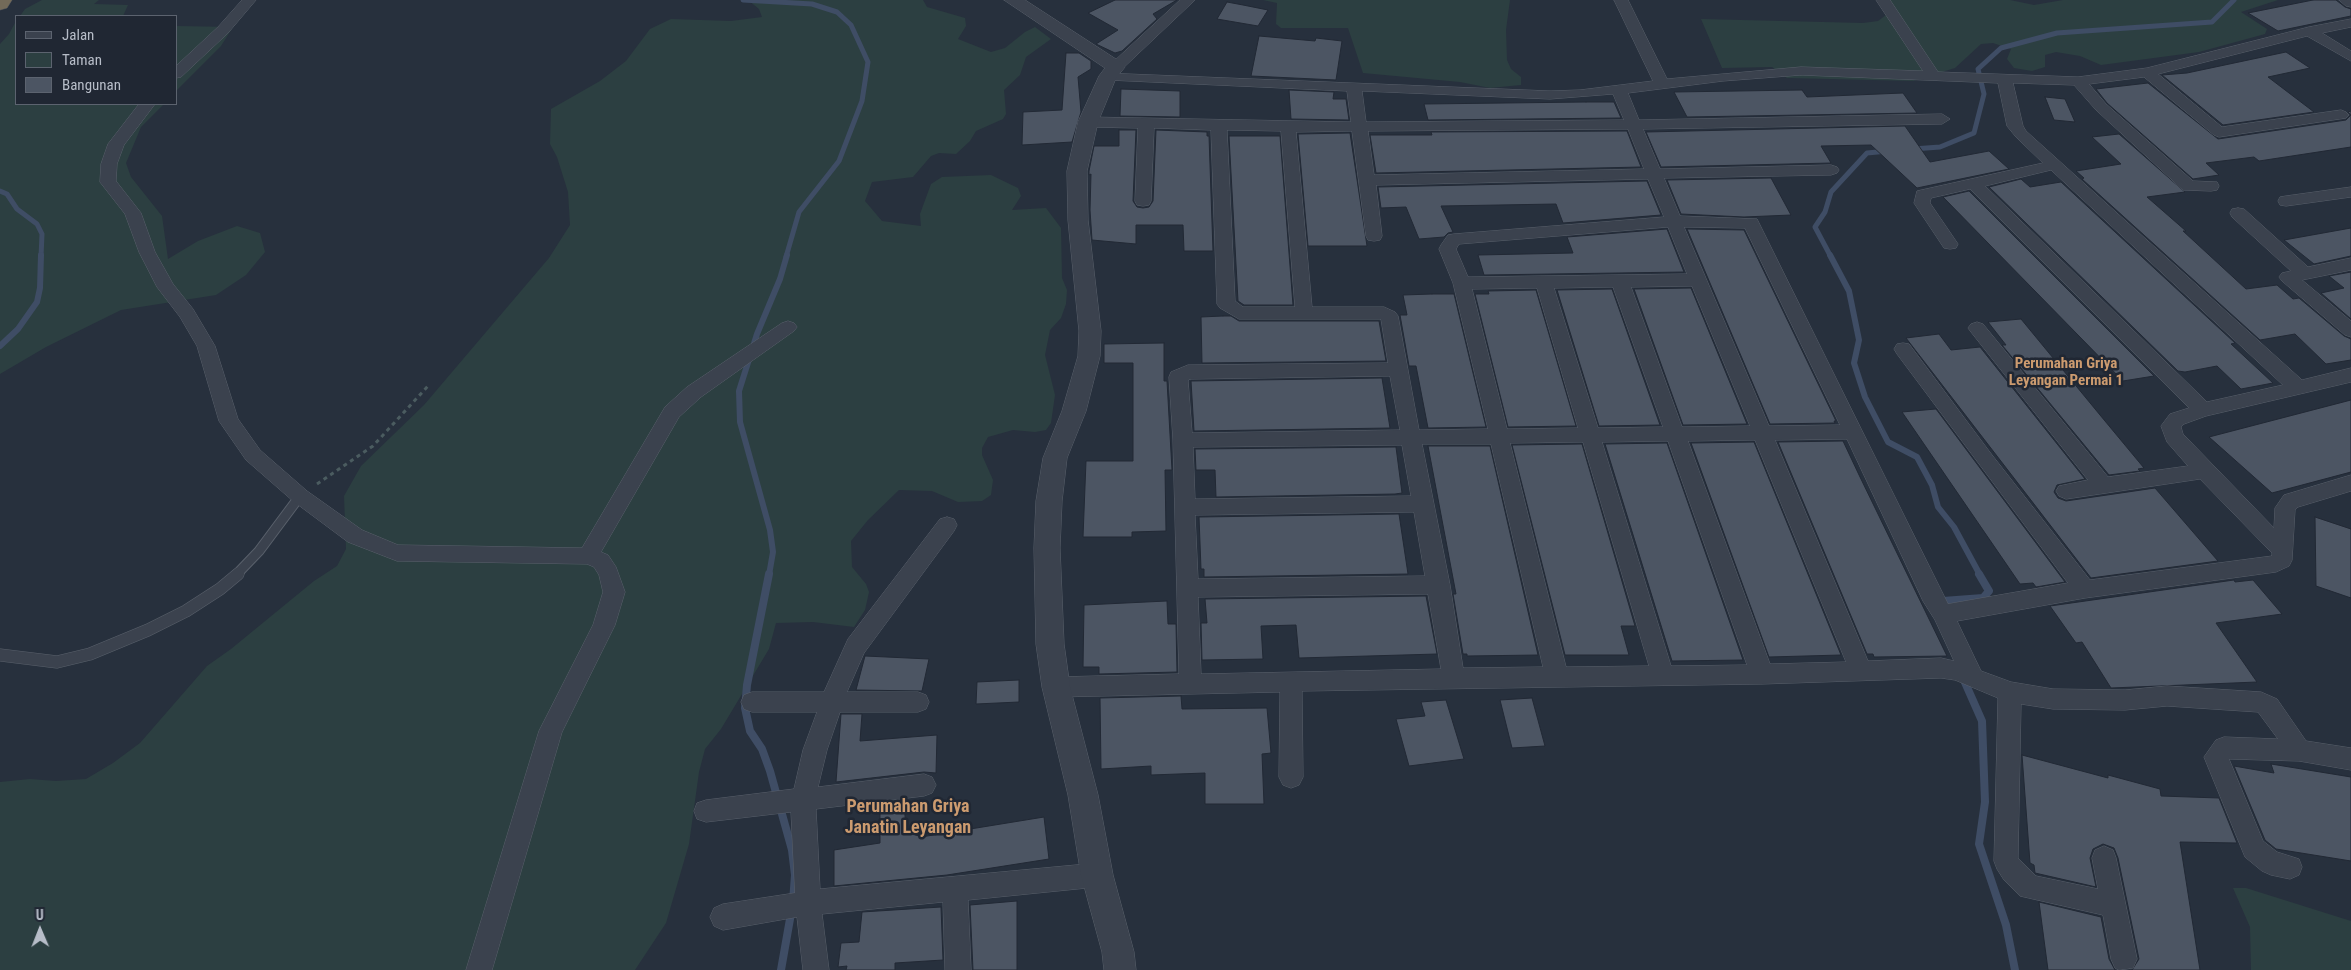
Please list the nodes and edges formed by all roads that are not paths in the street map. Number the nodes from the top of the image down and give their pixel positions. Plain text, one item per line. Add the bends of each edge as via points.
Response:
1 (3, 0) edge
2 (248, 0) edge
3 (1013, 0) edge
4 (1188, 0) edge
5 (1621, 0) edge
6 (1883, 0) edge
7 (2346, 0) edge
8 (2351, 3) edge
9 (0, 4) edge
10 (2351, 23) edge
11 (2309, 32) junction
12 (2351, 57) edge
13 (1112, 71) junction
14 (178, 72) edge
15 (2147, 72) junction
16 (1933, 75) junction
17 (1997, 77) junction
18 (2078, 81) junction
19 (1662, 84) junction
20 (1354, 88) junction
21 (1619, 90) junction
22 (146, 105) edge
23 (2341, 115) dead end
24 (1942, 119) dead end
25 (1088, 122) junction
26 (1146, 124) junction
27 (1633, 124) junction
28 (1218, 126) junction
29 (1359, 127) junction
30 (1288, 128) junction
31 (2054, 165) junction
32 (1831, 170) dead end
33 (1654, 173) junction
34 (1367, 180) junction
35 (1974, 184) junction
36 (2212, 186) dead end
37 (2351, 192) edge
38 (1143, 201) dead end
39 (2286, 201) dead end
40 (2238, 214) dead end
41 (1673, 221) junction
42 (1374, 236) dead end
43 (1950, 244) dead end
44 (2351, 264) edge
45 (2302, 272) junction
46 (1698, 280) junction
47 (1620, 281) junction
48 (1544, 282) junction
49 (1462, 283) junction
50 (1304, 314) junction
51 (788, 327) dead end
52 (1977, 328) dead end
53 (2351, 331) edge
54 (1902, 348) dead end
55 (1398, 369) junction
56 (2351, 375) edge
57 (2298, 388) junction
58 (2203, 410) junction
59 (1854, 432) junction
60 (1762, 433) junction
61 (1675, 434) junction
62 (1591, 435) junction
63 (1499, 436) junction
64 (1410, 438) junction
65 (1183, 440) junction
66 (2204, 471) junction
67 (2351, 483) edge
68 (2103, 485) junction
69 (2066, 490) dead end
70 (300, 496) junction
71 (1423, 504) junction
72 (1185, 507) junction
73 (947, 525) dead end
74 (2283, 551) junction
75 (588, 556) junction
76 (1438, 585) junction
77 (1187, 588) junction
78 (2085, 589) junction
79 (1939, 608) junction
80 (0, 655) edge
81 (1861, 670) junction
82 (1762, 674) junction
83 (1663, 676) junction
84 (1966, 676) junction
85 (1454, 678) junction
86 (1557, 678) junction
87 (1291, 681) junction
88 (1190, 683) junction
89 (1056, 687) junction
90 (2010, 692) junction
91 (752, 702) dead end
92 (918, 702) dead end
93 (831, 703) junction
94 (2299, 750) junction
95 (2351, 758) edge
96 (1291, 777) dead end
97 (924, 785) dead end
98 (787, 803) junction
99 (706, 811) dead end
100 (2104, 858) dead end
101 (2290, 867) dead end
102 (1097, 875) junction
103 (955, 888) junction
104 (797, 905) junction
105 (2114, 905) junction
106 (723, 917) dead end
107 (2124, 959) dead end
108 (479, 970) edge
109 (816, 970) edge
110 (958, 970) edge
111 (1120, 970) edge

1 - 9 highway
2 - 14 street via 223,30
3 - 13 street
4 - 13 street
5 - 19 street
6 - 16 street
7 - 8 street
10 - 11 street
11 - 12 street
11 - 15 street
13 - 20 street
13 - 25 street
15 - 18 street
15 - 23 street via 2219,132
16 - 17 street
16 - 19 street via 1801,71
17 - 18 street
17 - 31 street via 2015,126
18 - 36 street via 2189,186
19 - 21 street
20 - 21 street via 1522,94
20 - 29 street
21 - 27 street
22 - 70 street via 116,144 109,164 108,182 133,213 147,252 206,346 229,421 252,455
24 - 27 street
25 - 26 street
25 - 89 street via 1080,150 1076,195 1090,322 1089,356 1074,411 1055,458 1049,501 1050,644
26 - 28 street
26 - 38 street
27 - 29 street
27 - 33 street
28 - 30 street
28 - 50 street via 1226,304 1238,313
29 - 30 street
29 - 34 street
30 - 50 street
31 - 35 street
31 - 57 street
32 - 33 street
33 - 34 street
33 - 41 street
34 - 42 street
35 - 43 street via 1922,197 1922,203
35 - 58 street
37 - 39 street
40 - 45 street
41 - 46 street
41 - 49 street via 1454,239 1447,249
41 - 59 street via 1753,224
44 - 45 street
45 - 53 street via 2289,275 2288,279
46 - 47 street
46 - 60 street
47 - 48 street
47 - 61 street
48 - 49 street
48 - 62 street
49 - 63 street
50 - 55 street via 1387,314
51 - 75 street via 694,392 672,412
52 - 68 street
54 - 78 street
55 - 64 street
55 - 65 street via 1181,374 1178,377
56 - 57 street
57 - 58 street
58 - 66 street via 2177,420 2171,426 2174,437
59 - 60 street
59 - 79 street
60 - 61 street
60 - 81 street
61 - 62 street
61 - 82 street
62 - 63 street
62 - 83 street
63 - 64 street
63 - 86 street
64 - 65 street
64 - 71 street
65 - 72 street
66 - 68 street
66 - 74 street
67 - 74 street via 2291,501 2285,508
68 - 69 street
70 - 75 street via 355,536 398,553
70 - 80 lane via 242,570 186,611 90,654 57,662
71 - 72 street
71 - 76 street
72 - 77 street
73 - 93 street via 856,646
74 - 78 street via 2282,560 2276,564
75 - 108 street via 601,561 609,573 614,592 604,626 552,731
76 - 77 street
76 - 85 street
77 - 88 street
78 - 79 street
79 - 84 street
81 - 82 street
81 - 84 street via 1941,668
82 - 83 street
83 - 86 street
84 - 90 street
85 - 86 street
85 - 87 street
87 - 88 street
87 - 96 street
88 - 89 street
89 - 102 street via 1083,795
90 - 94 street via 2069,700 2168,696 2261,702 2270,706
90 - 105 street via 2005,858 2008,866 2029,887
91 - 93 street
92 - 93 street
93 - 98 street via 815,750
94 - 95 street
94 - 101 street via 2224,747 2216,757 2254,849 2271,862
97 - 98 street
98 - 99 street
98 - 104 street
100 - 105 street
102 - 103 street
102 - 111 street
103 - 104 street
103 - 110 street
104 - 106 street
104 - 109 street
105 - 107 street

